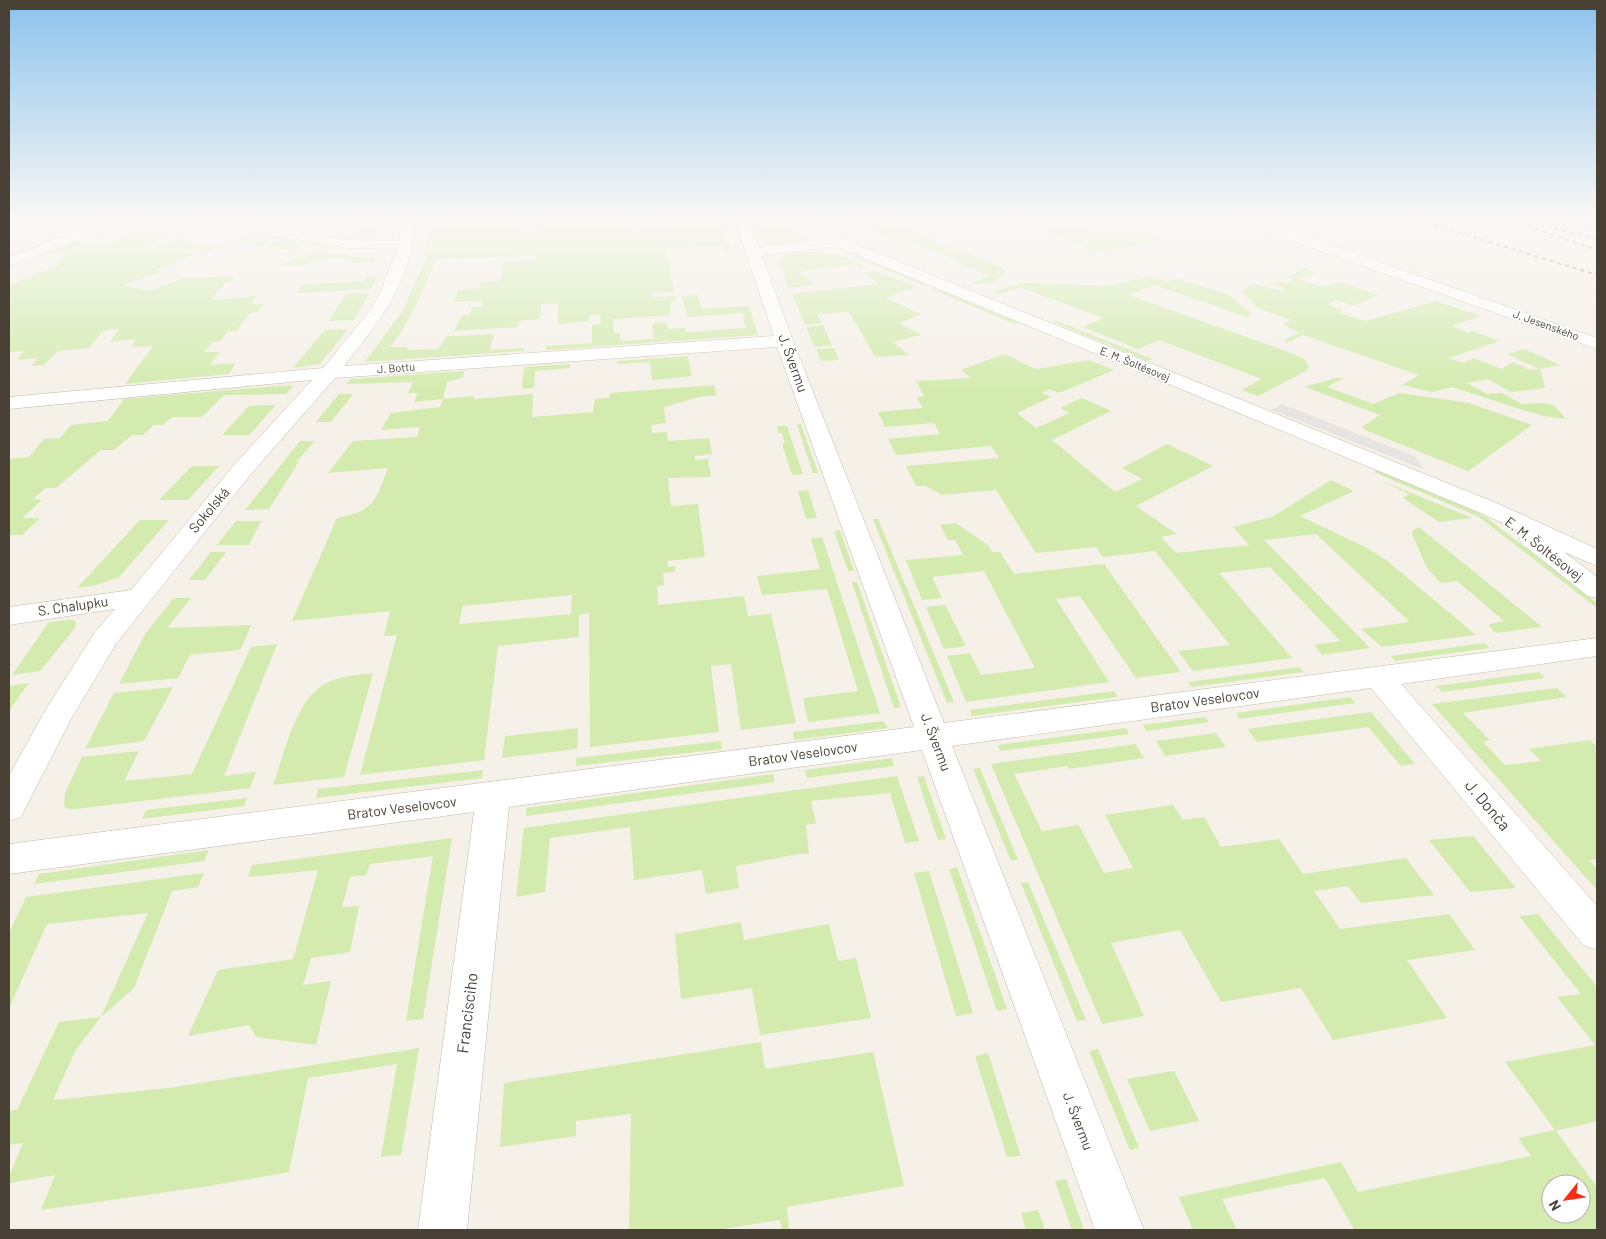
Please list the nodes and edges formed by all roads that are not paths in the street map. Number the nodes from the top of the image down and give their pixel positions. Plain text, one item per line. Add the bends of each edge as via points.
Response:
1 (395, 276) edge
2 (762, 276) edge
3 (919, 276) edge
4 (1404, 276) edge
5 (784, 341) junction
6 (1597, 344) edge
7 (329, 374) junction
8 (9, 403) edge
9 (1491, 509) junction
10 (1597, 558) edge
11 (1597, 590) edge
12 (138, 597) junction
13 (9, 616) edge
14 (1597, 647) edge
15 (1378, 677) junction
16 (933, 736) junction
17 (493, 796) junction
18 (9, 807) edge
19 (9, 858) edge
20 (1597, 933) edge
21 (442, 1230) edge
22 (1119, 1230) edge

1 - 7 street, Sokolská via 376,314
2 - 5 street, J. Švermu
3 - 9 street, E. M. Šoltésovej
4 - 6 street, J. Jesenského
5 - 7 street, J. Bottu
5 - 16 street, J. Švermu
7 - 8 street, J. Bottu
7 - 12 street, Sokolská via 243,469
9 - 10 street, E. M. Šoltésovej
9 - 11 street, E. M. Šoltésovej
12 - 13 street, S. Chalupku
12 - 18 street, Sokolská via 80,677
14 - 15 street, Bratov Veselovcov
15 - 16 street, Bratov Veselovcov
15 - 20 street, J. Donča
16 - 17 street, Bratov Veselovcov
16 - 22 street, J. Švermu
17 - 19 street, Bratov Veselovcov
17 - 21 street, Francisciho

